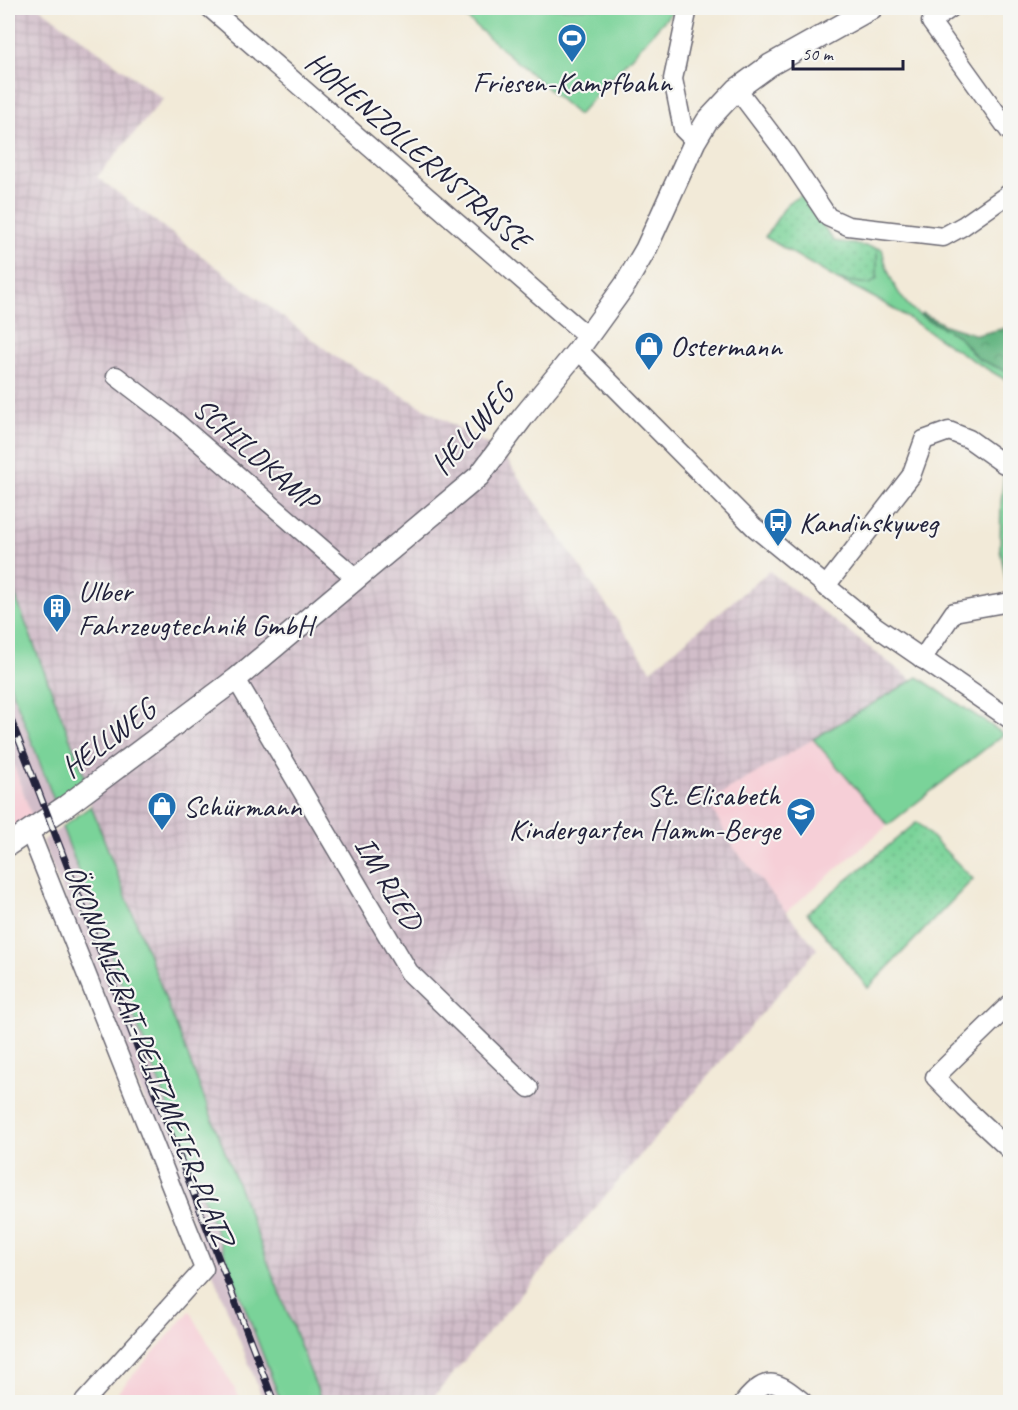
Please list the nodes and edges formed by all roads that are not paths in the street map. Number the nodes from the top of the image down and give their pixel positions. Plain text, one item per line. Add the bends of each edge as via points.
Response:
1 (210, 8) edge
2 (688, 8) edge
3 (872, 8) edge
4 (951, 8) edge
5 (737, 89) junction
6 (1011, 132) edge
7 (695, 141) junction
8 (1011, 193) edge
9 (583, 344) junction
10 (116, 376) dead end
11 (1004, 464) dead end
12 (357, 579) junction
13 (825, 587) junction
14 (1011, 602) edge
15 (922, 659) junction
16 (236, 679) junction
17 (1011, 719) edge
18 (29, 830) junction
19 (8, 845) edge
20 (1011, 1004) edge
21 (529, 1088) dead end
22 (1011, 1150) edge
23 (84, 1402) edge
24 (744, 1402) edge
25 (803, 1402) edge

1 - 9 street, HOHENZOLLERNSTRASSE
2 - 7 street via 673,79 683,129
3 - 5 street, HELLWEG via 770,65
4 - 6 street via 931,22
5 - 7 street, HELLWEG via 707,121
5 - 8 street via 828,217 848,226 943,237
7 - 9 street, HELLWEG via 646,249 626,285
9 - 12 street, HELLWEG via 479,476
9 - 13 street, HOHENZOLLERNSTRASSE via 754,527
10 - 12 street, SCHILDKAMP via 176,422
11 - 13 street via 969,439 949,431 924,440 911,476
12 - 16 street, HELLWEG
13 - 15 street, HOHENZOLLERNSTRASSE
14 - 15 street via 954,612
15 - 17 street, HOHENZOLLERNSTRASSE
16 - 18 street, HELLWEG
16 - 21 street, IM RIED via 409,972
18 - 19 street, HELLWEG
18 - 23 street, ÖKONOMIERAT-PEITZMEIER-PLATZ via 204,1269
20 - 22 street via 935,1077
24 - 25 street via 760,1386 777,1385

